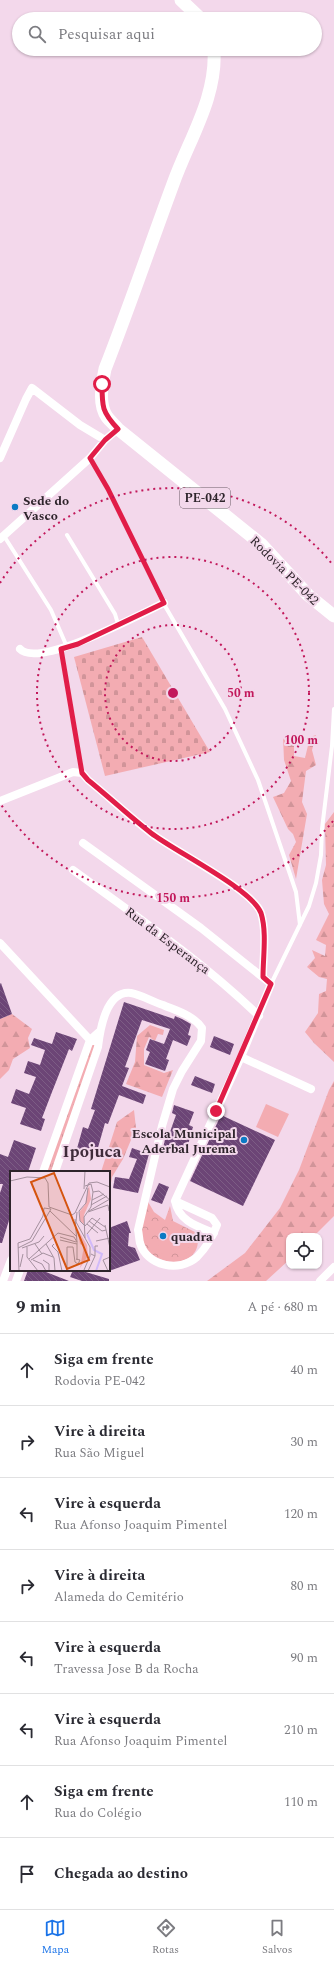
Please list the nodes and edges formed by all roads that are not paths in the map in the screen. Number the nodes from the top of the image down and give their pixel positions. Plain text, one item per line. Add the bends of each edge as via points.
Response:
1 (181, 0) edge
2 (194, 12) edge
3 (214, 56) edge
4 (118, 429) junction
5 (105, 440) junction
6 (0, 458) edge
7 (90, 458) junction
8 (67, 535) dead end
9 (2, 537) edge
10 (164, 603) junction
11 (334, 616) edge
12 (118, 624) junction
13 (64, 648) junction
14 (20, 649) dead end
15 (334, 709) edge
16 (82, 773) junction
17 (0, 801) edge
18 (83, 843) dead end
19 (72, 870) dead end
20 (300, 925) junction
21 (0, 943) edge
22 (263, 977) junction
23 (271, 984) junction
24 (259, 1016) junction
25 (94, 1041) junction
26 (241, 1057) junction
27 (311, 1089) dead end
28 (43, 1171) edge
29 (55, 1171) edge
30 (175, 1200) junction
31 (214, 1233) junction
32 (10, 1263) edge
33 (334, 1267) edge
34 (20, 1271) edge
35 (3, 1281) edge
36 (16, 1281) edge
37 (320, 1281) edge

1 - 2 main road
3 - 4 main road, Rodovia PE-042 / PE-042 via 215,67 209,95 173,183 105,370 102,402 106,417
4 - 5 street
4 - 11 main road, Rodovia PE-042 / PE-042 via 261,544 308,595
5 - 6 street via 80,425 32,388
5 - 7 street
7 - 9 street
7 - 10 lane
8 - 12 lane via 115,614
9 - 13 lane via 51,610
10 - 12 street
10 - 20 lane via 225,709 258,780 296,892
12 - 13 street
13 - 14 street via 29,654
13 - 16 lane
15 - 20 lane via 319,870 309,906
16 - 17 street via 73,772
16 - 22 street via 152,834 230,883 256,906 263,922
18 - 22 street via 201,928
19 - 24 street, Rua da Esperança via 201,965
20 - 23 lane
21 - 25 street
22 - 23 street
23 - 24 street
24 - 26 street
25 - 28 street
25 - 29 street
25 - 31 street via 113,1000 124,993 184,1013 198,1022 202,1028 201,1041 173,1089 138,1230 140,1243 145,1252 152,1259 169,1266 180,1266 197,1257
26 - 27 street
26 - 30 street
30 - 31 street via 176,1209 181,1216 194,1225
30 - 31 street via 216,1221
32 - 35 street
33 - 37 street
34 - 36 street

